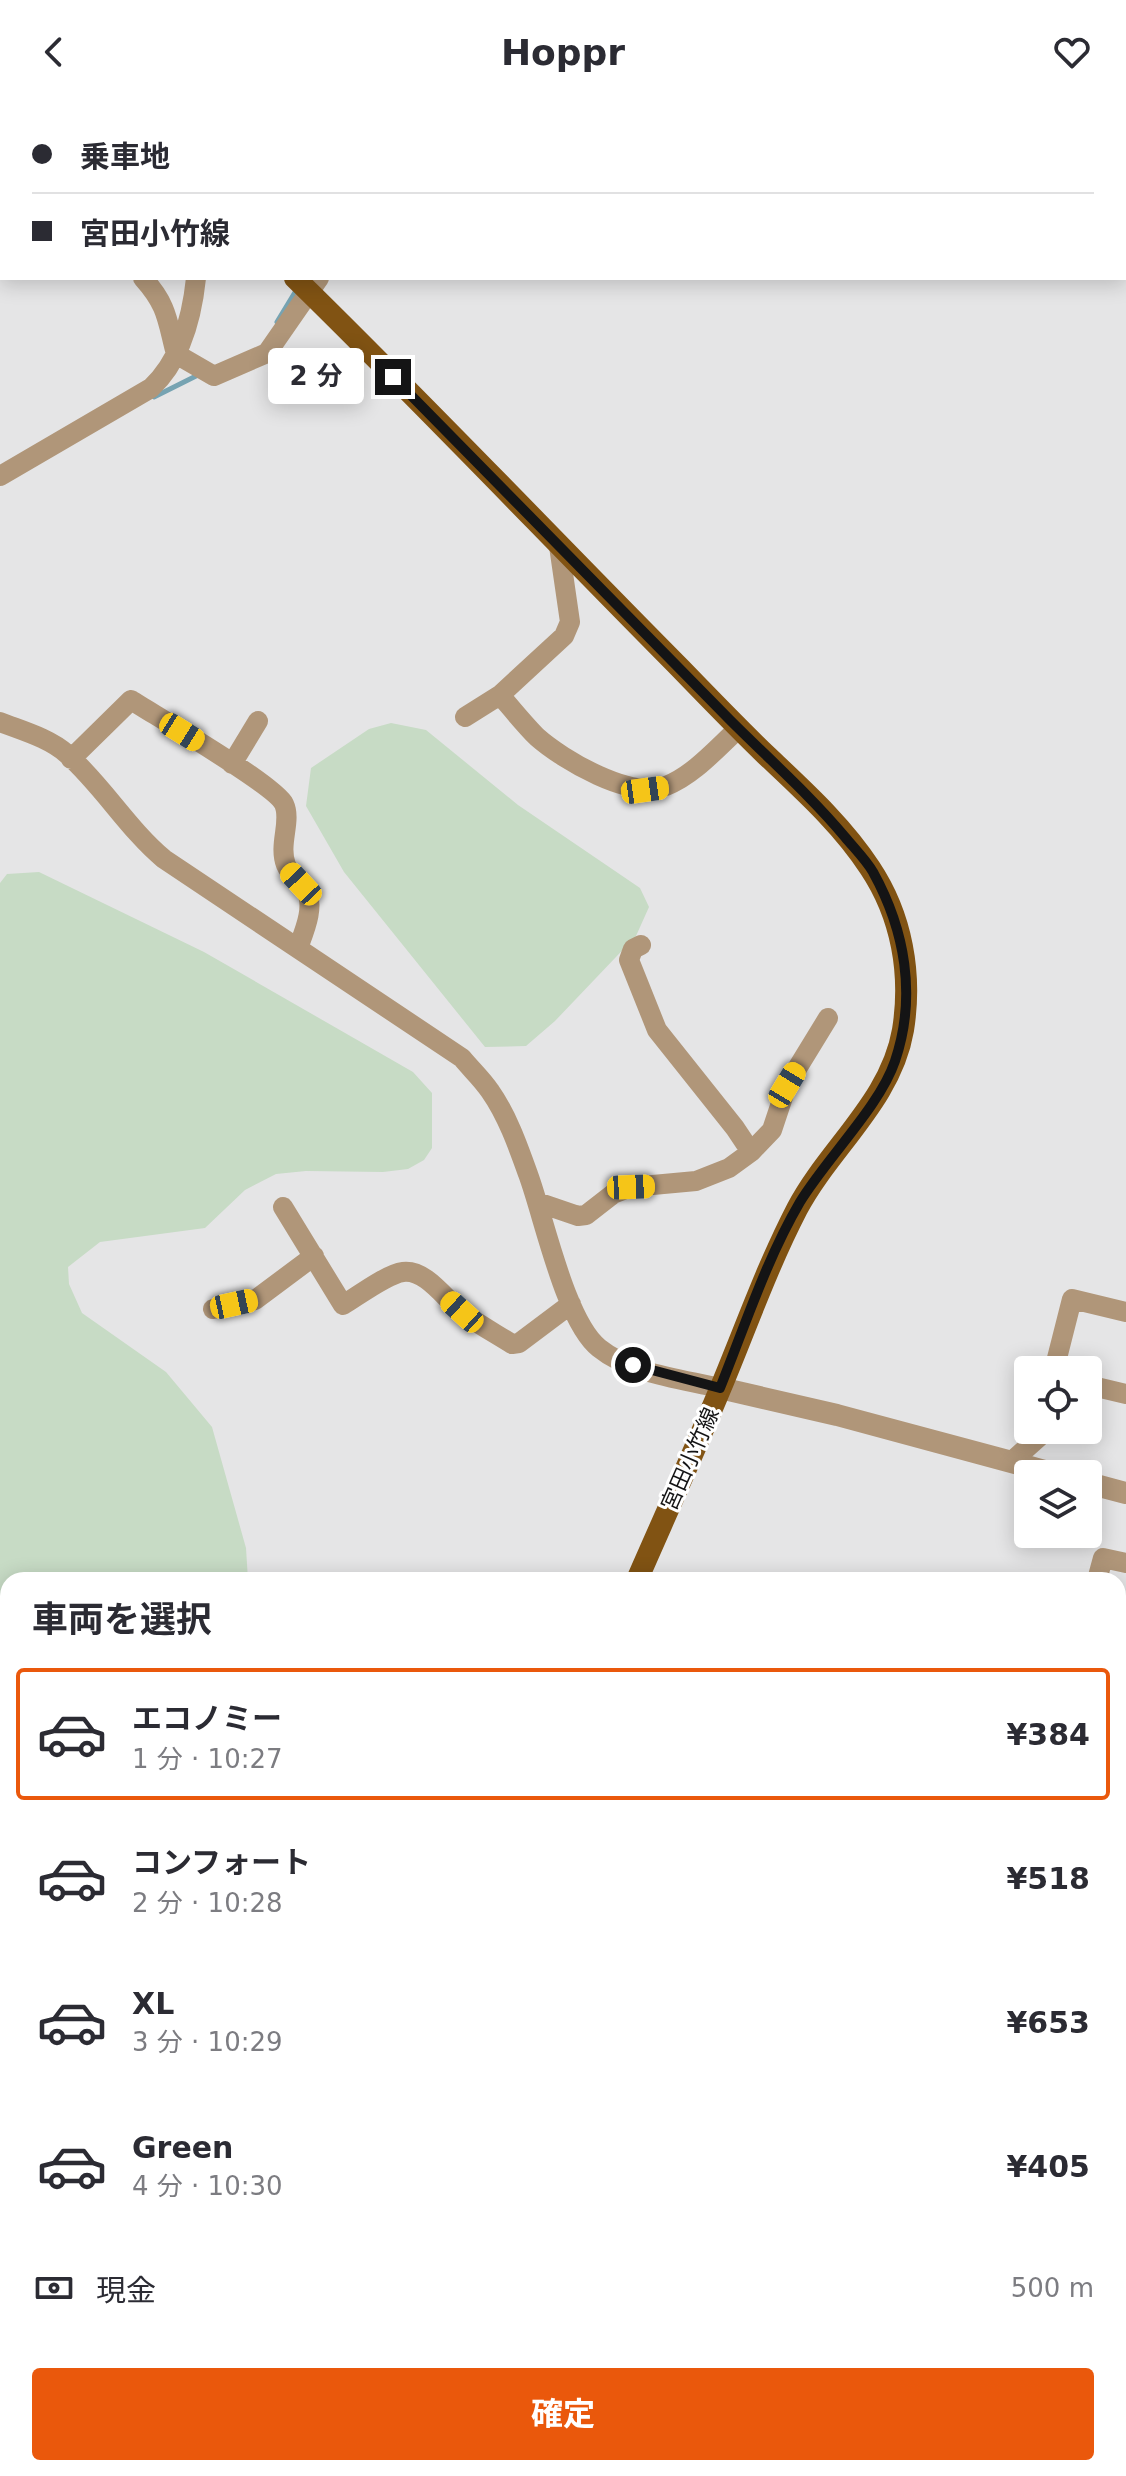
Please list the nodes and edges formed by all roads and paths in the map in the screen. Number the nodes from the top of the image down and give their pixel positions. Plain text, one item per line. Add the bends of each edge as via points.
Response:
1 (145, 280) edge
2 (196, 280) edge
3 (308, 283) edge
4 (176, 354) junction
5 (0, 476) edge
6 (559, 546) junction
7 (500, 695) junction
8 (465, 717) dead end
9 (258, 721) dead end
10 (0, 722) edge
11 (739, 728) junction
12 (71, 759) junction
13 (232, 764) junction
14 (641, 945) dead end
15 (298, 948) junction
16 (828, 1018) dead end
17 (751, 1152) junction
18 (537, 1202) junction
19 (283, 1207) dead end
20 (314, 1256) junction
21 (571, 1304) junction
22 (213, 1309) dead end
23 (1126, 1312) edge
24 (1058, 1356) edge
25 (720, 1388) junction
26 (1102, 1388) edge
27 (1126, 1394) edge
28 (1031, 1444) edge
29 (1011, 1462) junction
30 (1014, 1463) edge
31 (1102, 1487) edge
32 (1126, 1493) edge
33 (1126, 1563) edge
34 (640, 1572) edge
35 (1099, 1572) edge

1 - 4 street via 167,312
2 - 4 street
3 - 4 street via 267,353 214,376
3 - 6 main road, 宮田小竹線
4 - 5 street via 151,388
6 - 7 street via 570,622 564,636
6 - 11 main road, 宮田小竹線
7 - 8 street
7 - 11 street via 537,737 577,765 645,790 684,777
9 - 13 street
10 - 12 street via 35,735
11 - 25 main road, 宮田小竹線 via 822,808 871,869 892,910 907,985 895,1063 800,1203 773,1255
12 - 13 street via 131,700
12 - 15 street via 150,848
13 - 15 street via 281,799 286,809 282,853 288,870 307,891 309,907
14 - 17 street via 629,960 657,1030
15 - 18 street via 462,1058 505,1117
16 - 17 street via 787,1085 772,1130
17 - 18 street via 696,1181 622,1190 586,1215
18 - 21 street
19 - 20 street
20 - 21 street via 343,1305 390,1277 413,1273 512,1344
20 - 22 street via 255,1300
21 - 25 street via 597,1347 618,1359
23 - 24 street via 1072,1299
25 - 29 street
25 - 34 main road, 宮田小竹線
26 - 27 street
28 - 29 street
29 - 30 street
31 - 32 street
33 - 35 street via 1103,1558

